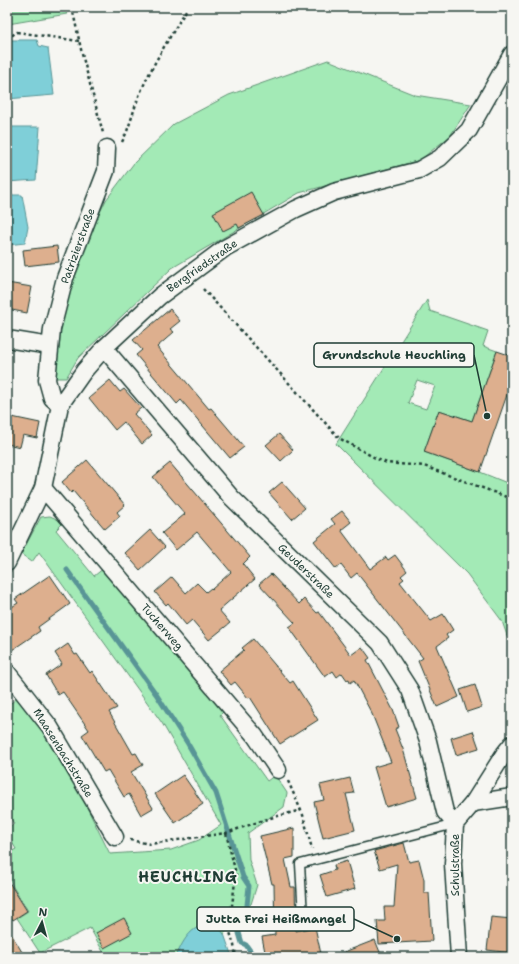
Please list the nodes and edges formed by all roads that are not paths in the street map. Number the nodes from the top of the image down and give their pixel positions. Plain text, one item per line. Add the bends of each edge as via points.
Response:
1 (512, 54) edge
2 (114, 146) road end
3 (7, 339) edge
4 (50, 346) junction
5 (104, 348) junction
6 (60, 405) junction
7 (43, 488) junction
8 (7, 563) edge
9 (7, 672) edge
10 (512, 744) edge
11 (278, 770) road end
12 (512, 797) edge
13 (473, 802) junction
14 (455, 824) junction
15 (115, 837) road end
16 (303, 916) dead end
17 (458, 957) edge

1 - 5 street, Bergfriedstraße via 469,130 440,158 419,170 334,192 296,209 225,248 160,296
2 - 4 street, Patrizierstraße via 65,278
3 - 4 street
4 - 6 street, Patrizierstraße via 47,380 52,398
5 - 6 street, Bergfriedstraße
5 - 14 street, Geuderstraße via 231,497 380,643 410,690 428,741 445,812
6 - 7 street, Bergfriedstraße
7 - 8 street, Bergfriedstraße
7 - 11 street, Tucherweg via 256,736
9 - 15 street, Maasenbachstraße via 50,727
10 - 13 street, Schulstraße
12 - 13 street
13 - 14 street, Schulstraße
14 - 16 lane via 300,864
14 - 17 street, Schulstraße via 453,864

